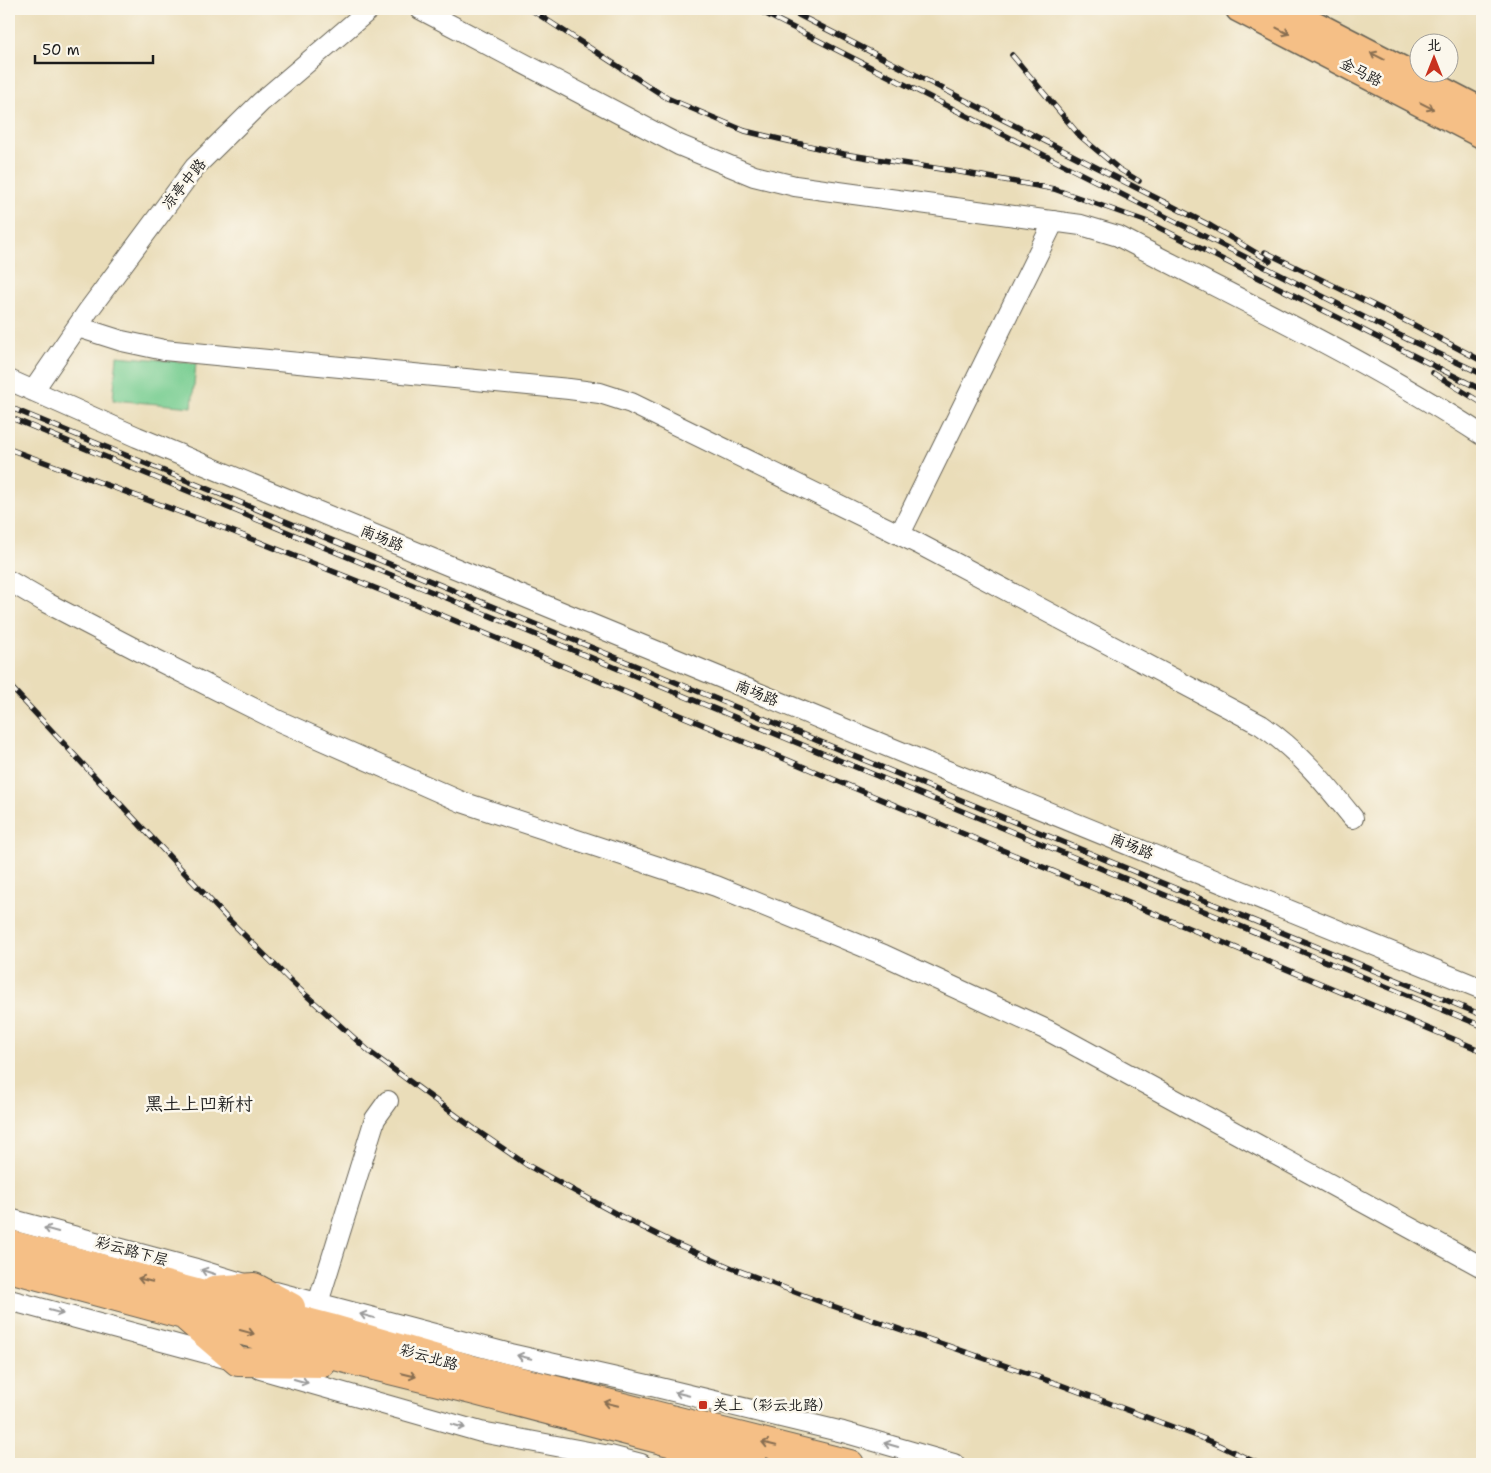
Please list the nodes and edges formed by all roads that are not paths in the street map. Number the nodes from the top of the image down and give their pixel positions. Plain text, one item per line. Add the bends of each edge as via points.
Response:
1 (370, 9) edge
2 (420, 9) edge
3 (1239, 9) edge
4 (1285, 9) edge
5 (1482, 111) edge
6 (1482, 135) edge
7 (1054, 221) junction
8 (78, 327) junction
9 (9, 380) edge
10 (34, 391) junction
11 (1482, 435) edge
12 (900, 534) junction
13 (9, 581) edge
14 (1353, 818) dead end
15 (1482, 990) edge
16 (388, 1101) dead end
17 (9, 1219) edge
18 (9, 1244) edge
19 (1482, 1267) edge
20 (9, 1268) edge
21 (254, 1287) junction
22 (9, 1300) edge
23 (188, 1303) junction
24 (318, 1303) junction
25 (330, 1328) junction
26 (238, 1362) junction
27 (361, 1363) junction
28 (641, 1464) edge
29 (753, 1464) edge
30 (850, 1464) edge
31 (954, 1464) edge

1 - 8 street, 凉亭中路 via 261,102 195,167
2 - 7 street via 679,145 754,176 795,186
3 -> 6 main road, 金马路
5 -> 4 main road, 金马路
7 - 11 street via 1118,236 1356,359
7 - 12 street
8 - 10 street, 凉亭中路
8 - 12 street via 164,350 600,393 631,403
9 - 10 street, 南场路
10 - 15 street, 南场路 via 137,437
12 - 14 street via 1261,725 1311,767
13 - 19 street via 147,656 279,721 462,802 716,886 884,955 1047,1030
16 - 24 street via 375,1119
21 -> 17 street, 彩云路下层
23 -> 18 highway, 彩云北路
20 - 23 highway, 彩云北路
21 - 23 highway
21 - 24 street, 彩云路下层
21 - 25 highway
22 -> 26 street
23 - 25 highway, 彩云北路
23 - 26 highway
23 -> 27 highway, 彩云北路
31 -> 24 street, 彩云路下层 via 843,1432 510,1354
30 -> 25 highway, 彩云北路 via 471,1368
26 - 27 highway
26 -> 28 street via 481,1432
27 -> 29 highway, 彩云北路

